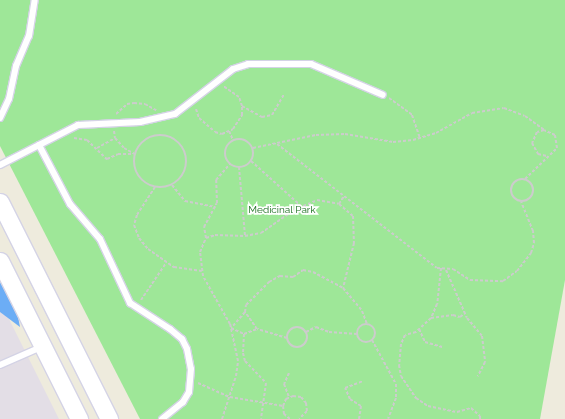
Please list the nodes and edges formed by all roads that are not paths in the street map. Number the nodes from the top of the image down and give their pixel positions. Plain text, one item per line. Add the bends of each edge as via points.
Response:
1 (35, 0) edge
2 (383, 95) road end
3 (0, 118) edge
4 (39, 145) junction
5 (0, 165) edge
6 (0, 202) edge
7 (0, 261) edge
8 (41, 347) junction
9 (0, 366) edge
10 (79, 419) edge
11 (109, 419) edge
12 (162, 419) edge

1 - 3 lane via 29,36 16,66 9,99
2 - 4 lane via 311,64 248,64 233,69 175,114 112,124 78,125
4 - 5 lane
4 - 12 lane via 70,204 100,239 125,296 136,308 182,339 187,349 192,380 183,402
6 - 11 street
7 - 8 street
8 - 9 lane
8 - 10 street

